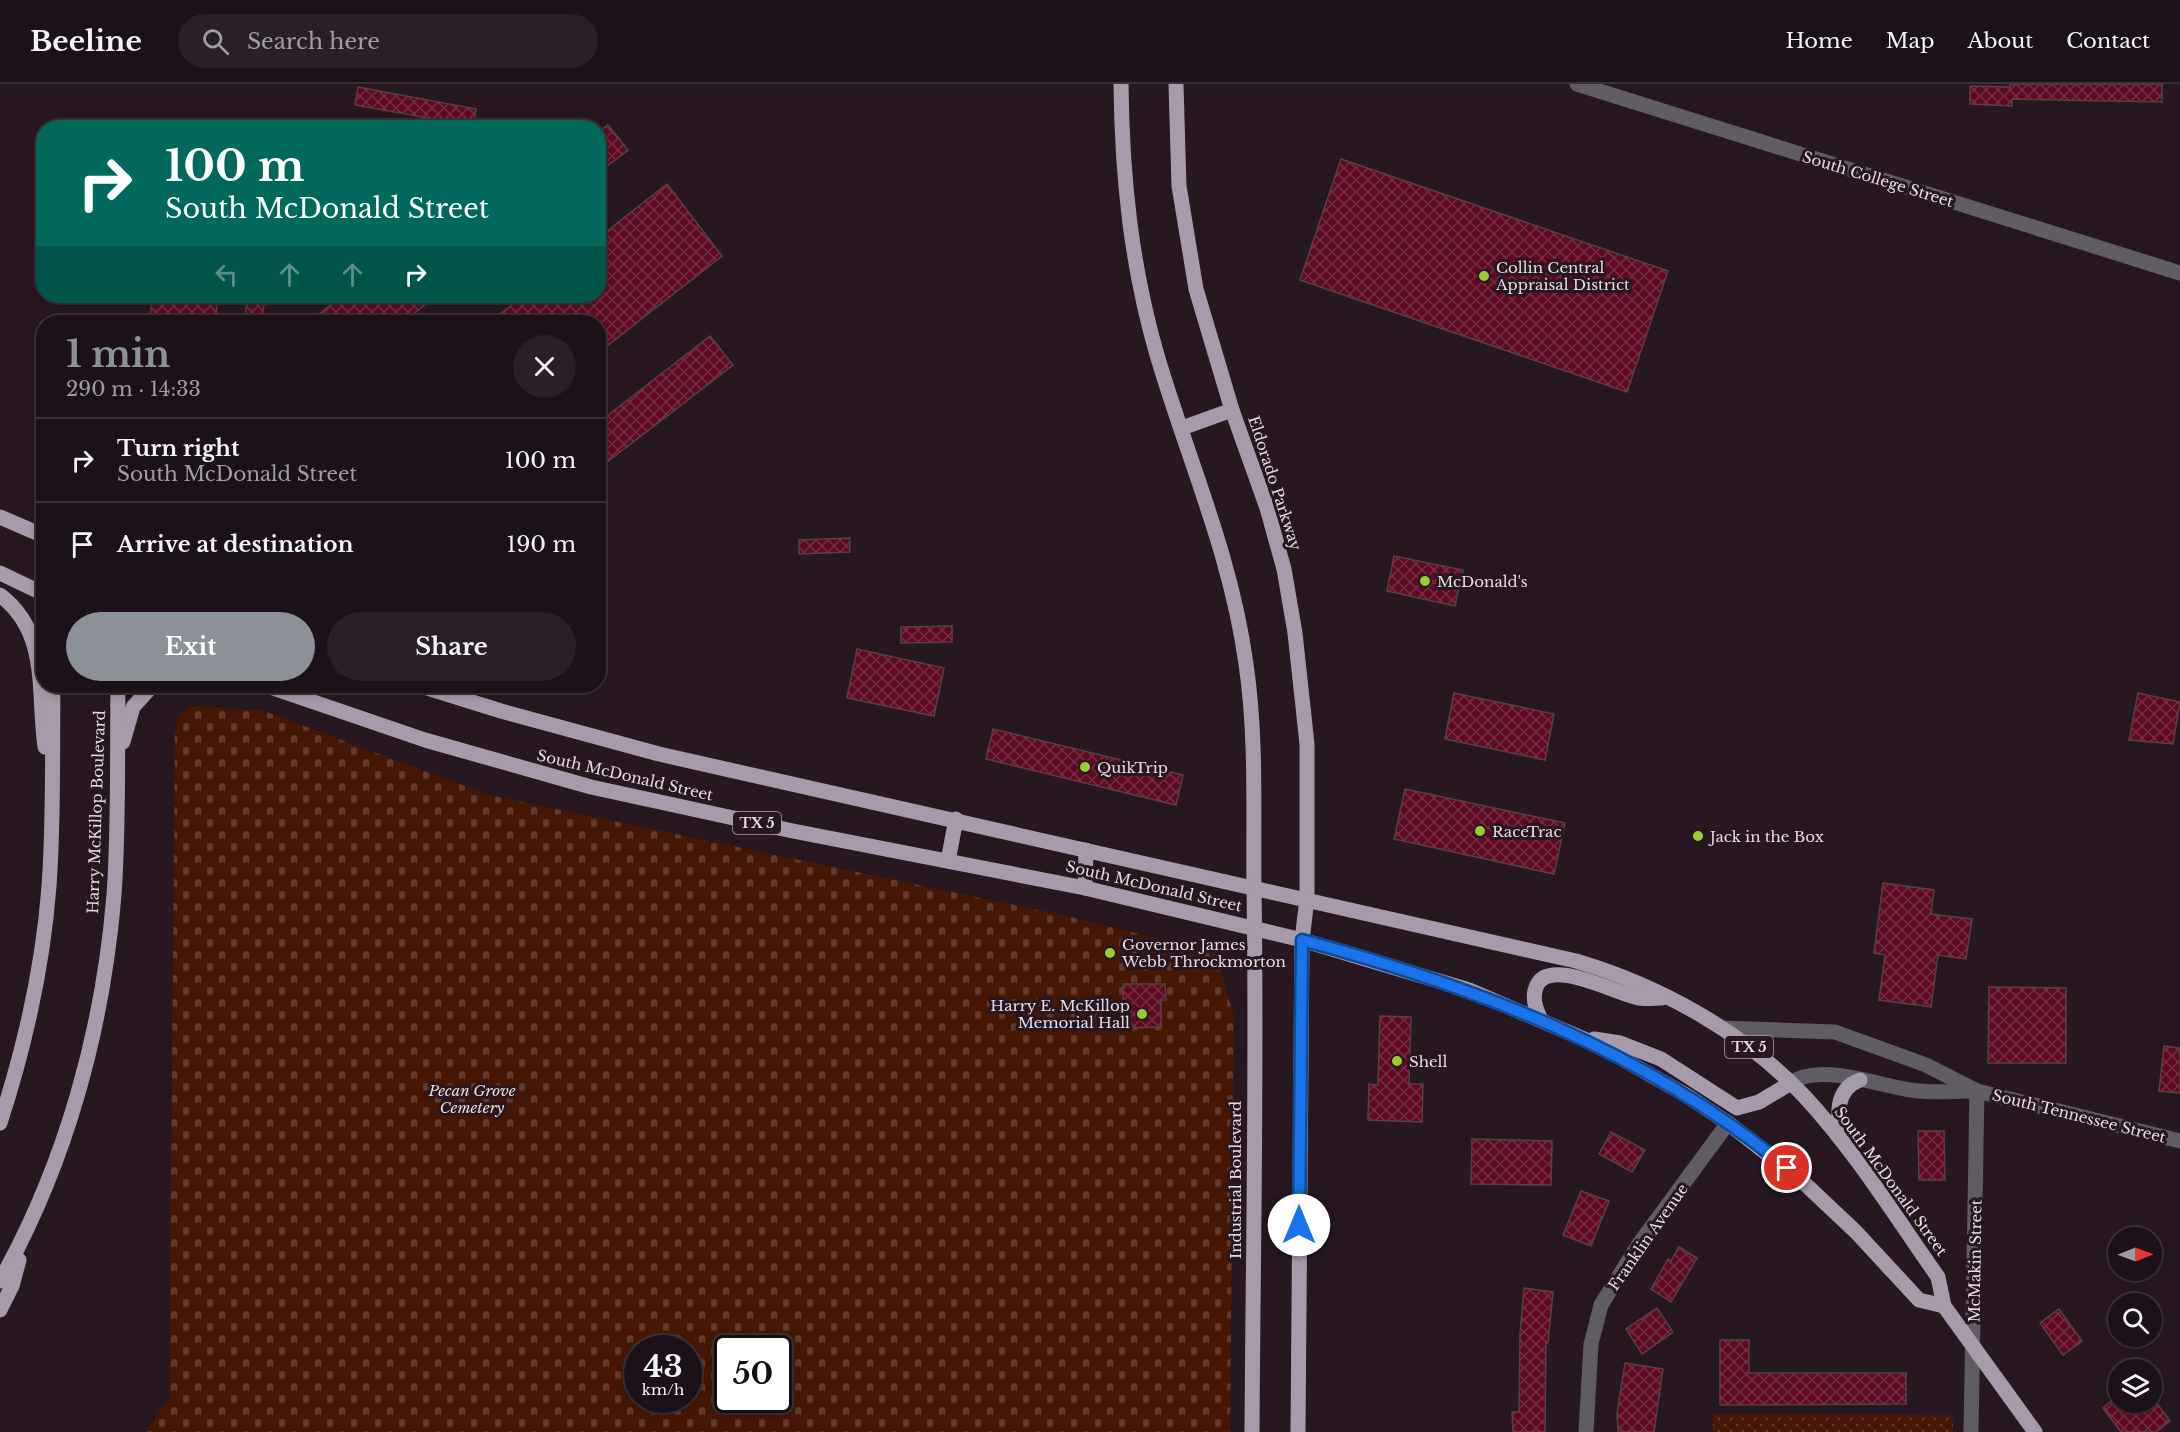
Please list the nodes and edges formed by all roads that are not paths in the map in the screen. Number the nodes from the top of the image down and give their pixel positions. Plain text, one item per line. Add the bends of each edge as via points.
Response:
1 (1121, 84) edge
2 (1176, 84) edge
3 (1577, 84) edge
4 (2180, 273) edge
5 (1232, 410) junction
6 (1182, 428) junction
7 (0, 517) edge
8 (36, 533) edge
9 (0, 573) edge
10 (36, 590) edge
11 (0, 595) edge
12 (36, 647) edge
13 (40, 693) edge
14 (53, 693) edge
15 (118, 693) edge
16 (146, 693) edge
17 (287, 693) edge
18 (443, 693) edge
19 (117, 763) junction
20 (51, 791) junction
21 (956, 819) junction
22 (1086, 850) junction
23 (948, 861) junction
24 (1085, 888) junction
25 (1254, 888) junction
26 (1307, 899) junction
27 (1255, 928) junction
28 (1302, 940) junction
29 (1668, 998) junction
30 (1541, 1020) junction
31 (1721, 1028) junction
32 (1576, 1035) junction
33 (23, 1044) junction
34 (1860, 1080) junction
35 (1791, 1083) junction
36 (1977, 1091) junction
37 (0, 1095) edge
38 (0, 1123) edge
39 (1728, 1123) junction
40 (2180, 1141) edge
41 (1846, 1147) junction
42 (28, 1226) junction
43 (0, 1281) edge
44 (1944, 1306) junction
45 (0, 1310) edge
46 (1973, 1347) junction
47 (1252, 1432) edge
48 (1298, 1432) edge
49 (1586, 1432) edge
50 (1971, 1432) edge
51 (2035, 1432) edge

1 - 6 main road via 1125,195 1136,272 1157,356
2 - 5 main road, Eldorado Parkway via 1179,186 1189,256 1204,321
3 - 4 street, South College Street
5 - 6 main road
5 - 26 main road, Eldorado Parkway via 1267,508 1284,569 1295,633 1307,744
6 - 25 main road via 1225,556 1247,666 1253,756
7 - 8 main road
9 - 10 main road
11 - 12 main road via 20,614
13 - 20 main road
14 - 20 main road
15 - 19 main road, Harry McKillop Boulevard
16 - 19 main road via 133,707
17 - 23 main road, South McDonald Street / TX 5 via 530,771 770,826
18 - 21 main road, South McDonald Street / TX 5 via 659,754
19 - 42 main road, Harry McKillop Boulevard via 114,894 98,1009 71,1116
20 - 33 main road via 46,915 35,994
21 - 22 main road, South McDonald Street / TX 5
21 - 23 main road
22 - 24 main road
22 - 25 main road, South McDonald Street / TX 5
23 - 24 main road, South McDonald Street / TX 5
24 - 27 main road, South McDonald Street / TX 5
25 - 26 main road, South McDonald Street / TX 5
25 - 27 main road, Industrial Boulevard
26 - 28 main road, Eldorado Parkway
26 - 29 main road, South McDonald Street / TX 5 via 1576,961 1607,970
27 - 28 main road, South McDonald Street / TX 5
27 - 47 main road, Industrial Boulevard
28 - 30 main road, South McDonald Street / TX 5 via 1447,982
28 - 48 main road
29 - 30 main road via 1637,998 1565,974 1551,974 1535,988 1534,1002
29 - 31 main road, South McDonald Street / TX 5
30 - 32 main road, South McDonald Street / TX 5
31 - 35 main road, South McDonald Street / TX 5
31 - 36 street, South Tennessee Street via 1835,1032 1926,1065
32 - 35 main road via 1648,1053 1737,1108 1759,1102
32 - 39 main road, South McDonald Street / TX 5 via 1660,1079
33 - 37 main road
33 - 38 main road
34 - 35 street, South Tennessee Street via 1815,1075
34 - 36 street, South Tennessee Street via 1920,1091
34 - 41 main road via 1849,1085 1839,1104
35 - 41 main road, South McDonald Street / TX 5
36 - 40 street, South Tennessee Street
36 - 46 street, McMakin Street
39 - 44 main road, South McDonald Street / TX 5 via 1830,1206 1918,1300
39 - 49 street, Franklin Avenue via 1639,1244 1601,1305 1591,1344
41 - 44 main road, South McDonald Street / TX 5 via 1938,1276
42 - 43 main road, Harry McKillop Boulevard
42 - 45 main road via 12,1286
44 - 46 main road, South McDonald Street / TX 5
46 - 50 street, McMakin Street
46 - 51 main road, South McDonald Street / TX 5

